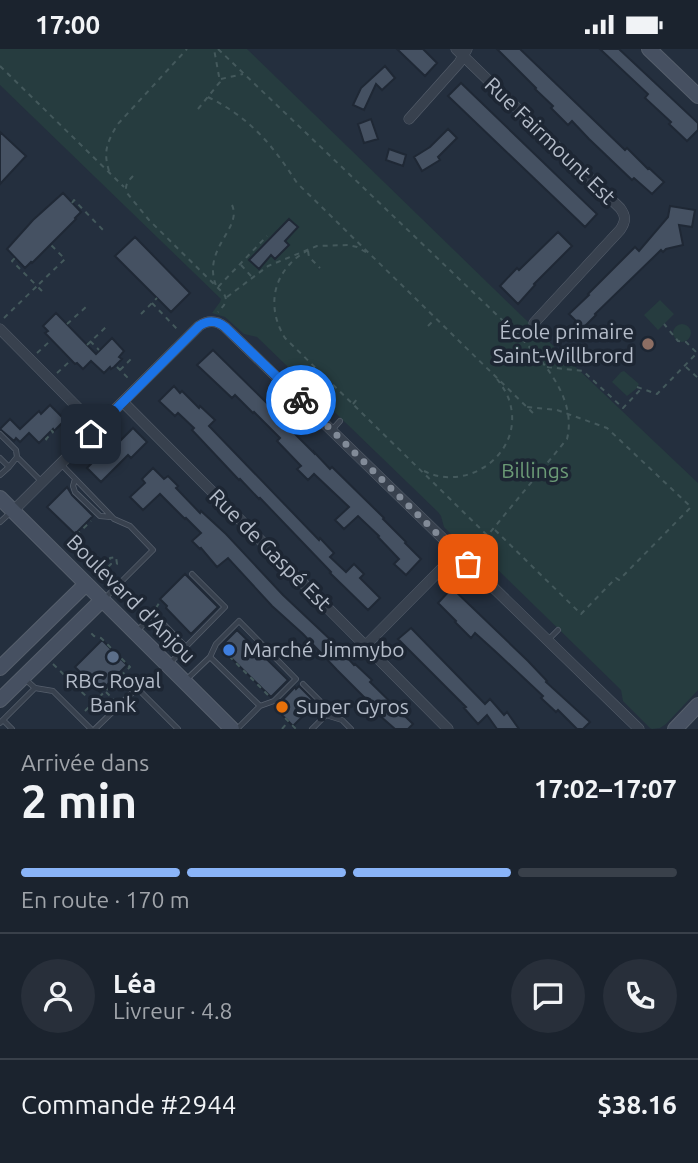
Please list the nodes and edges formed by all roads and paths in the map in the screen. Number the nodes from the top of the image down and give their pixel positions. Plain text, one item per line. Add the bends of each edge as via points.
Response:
1 (187, 49) edge
2 (214, 49) edge
3 (218, 49) edge
4 (650, 49) edge
5 (462, 51) edge
6 (0, 66) edge
7 (244, 73) junction
8 (220, 79) junction
9 (698, 96) edge
10 (208, 97) junction
11 (198, 109) dead end
12 (409, 119) dead end
13 (109, 172) junction
14 (133, 176) dead end
15 (125, 188) junction
16 (72, 202) dead end
17 (232, 205) dead end
18 (103, 230) dead end
19 (268, 236) dead end
20 (51, 245) dead end
21 (308, 250) junction
22 (15, 258) dead end
23 (373, 258) junction
24 (65, 259) junction
25 (70, 263) dead end
26 (240, 264) junction
27 (320, 268) dead end
28 (252, 277) junction
29 (37, 286) junction
30 (217, 288) junction
31 (42, 291) dead end
32 (157, 298) dead end
33 (226, 298) junction
34 (152, 303) junction
35 (86, 307) dead end
36 (141, 314) dead end
37 (215, 317) junction
38 (436, 318) junction
39 (2, 324) edge
40 (67, 324) dead end
41 (664, 324) dead end
42 (532, 325) joint
43 (428, 326) dead end
44 (106, 327) dead end
45 (518, 335) junction
46 (187, 338) junction
47 (90, 341) junction
48 (49, 342) dead end
49 (87, 345) dead end
50 (99, 350) dead end
51 (37, 353) dead end
52 (134, 356) dead end
53 (69, 362) dead end
54 (685, 365) junction
55 (117, 367) dead end
56 (546, 367) junction
57 (120, 370) junction
58 (57, 373) dead end
59 (493, 375) junction
60 (698, 378) edge
61 (137, 387) junction
62 (359, 397) dead end
63 (123, 401) junction
64 (353, 404) junction
65 (527, 407) junction
66 (534, 414) dead end
67 (569, 415) junction
68 (340, 421) dead end
69 (97, 427) junction
70 (331, 430) junction
71 (51, 431) dead end
72 (0, 434) edge
73 (47, 440) dead end
74 (18, 457) junction
75 (0, 458) edge
76 (60, 464) junction
77 (9, 467) junction
78 (420, 470) junction
79 (0, 475) edge
80 (75, 479) junction
81 (41, 482) junction
82 (0, 498) edge
83 (12, 511) junction
84 (95, 517) dead end
85 (112, 517) junction
86 (0, 522) edge
87 (494, 529) junction
88 (488, 535) junction
89 (69, 542) dead end
90 (457, 554) junction
91 (471, 555) dead end
92 (111, 564) dead end
93 (101, 574) dead end
94 (192, 574) dead end
95 (86, 584) junction
96 (102, 600) junction
97 (161, 600) dead end
98 (158, 603) dead end
99 (87, 629) dead end
100 (558, 630) dead end
101 (135, 633) junction
102 (548, 641) junction
103 (186, 646) junction
104 (219, 646) dead end
105 (365, 646) junction
106 (210, 657) junction
107 (2, 662) edge
108 (52, 663) dead end
109 (168, 665) junction
110 (22, 678) junction
111 (185, 682) junction
112 (303, 684) dead end
113 (35, 688) junction
114 (105, 691) junction
115 (112, 698) dead end
116 (0, 700) edge
117 (273, 700) dead end
118 (92, 703) junction
119 (698, 705) edge
120 (260, 706) junction
121 (85, 711) dead end
122 (278, 711) dead end
123 (326, 715) junction
124 (1, 721) edge
125 (289, 722) junction
126 (12, 729) edge
127 (93, 729) edge
128 (178, 729) edge
129 (232, 729) edge
130 (237, 729) edge
131 (282, 729) edge
132 (296, 729) edge
133 (312, 729) edge
134 (351, 729) edge
135 (448, 729) edge
136 (639, 729) edge
137 (675, 729) edge

1 - 13 path via 117,125 105,153
2 - 8 path
3 - 7 path
4 - 9 street
5 - 12 street via 458,63
5 - 42 street, Rue Fairmount Est via 625,216 620,230
6 - 13 path
7 - 8 path
7 - 45 path
8 - 10 path
10 - 11 path
10 - 23 path via 264,138 297,183
13 - 15 path
14 - 15 path
15 - 30 path via 149,220
16 - 18 path
17 - 30 path via 234,218 212,264
19 - 26 path
20 - 24 path
21 - 23 path via 348,245
21 - 27 path
21 - 28 path via 285,257
21 - 64 path via 290,263 276,286 278,327
22 - 29 path via 12,261
23 - 38 path
24 - 25 path
24 - 29 path
26 - 28 path
26 - 30 path
28 - 33 path
29 - 31 path
29 - 39 path
30 - 33 path
32 - 34 path
33 - 37 path
34 - 36 path
34 - 46 path
35 - 40 path
37 - 46 street
37 - 70 street
38 - 43 path
38 - 59 path
39 - 69 street
41 - 54 path via 678,341 697,353
42 - 45 path
44 - 47 path
45 - 56 path
46 - 61 street
47 - 49 path
47 - 50 path
48 - 51 path
52 - 57 path
53 - 58 path
54 - 56 path via 657,394 639,388 623,408 583,371
54 - 60 path
55 - 57 path
56 - 67 path
57 - 61 path
59 - 65 path
59 - 78 path via 506,394 512,415 511,431 500,455 462,477 435,477
61 - 63 street
62 - 64 path
63 - 69 street
63 - 105 street, Rue de Gaspé Est
64 - 78 path
65 - 66 path
65 - 67 path
67 - 87 path via 562,447
67 - 87 path via 615,434 691,507 581,614
68 - 70 lane
69 - 76 street
70 - 90 street
71 - 73 path
72 - 74 lane
74 - 77 lane
74 - 81 lane
75 - 77 lane
76 - 80 lane
76 - 81 street
77 - 79 lane
78 - 88 path
80 - 85 lane
80 - 85 lane via 74,489 82,498 100,516
81 - 83 street
82 - 83 street, Boulevard d'Anjou
83 - 86 lane
83 - 95 street, Boulevard d'Anjou
84 - 89 path
85 - 96 lane via 130,526 153,550
87 - 88 path
88 - 91 path
90 - 102 street
90 - 105 street
92 - 93 path
94 - 103 lane via 225,607
95 - 96 street, Boulevard d'Anjou
95 - 107 street
96 - 101 street, Boulevard d'Anjou
96 - 110 street
97 - 98 path
99 - 114 path via 130,667
100 - 102 lane
101 - 103 lane via 154,614
101 - 109 street, Boulevard d'Anjou
102 - 136 street
103 - 109 lane
104 - 117 path
105 - 135 street, Rue de Gaspé Est
106 - 111 lane
106 - 120 lane
106 - 120 lane via 239,621 296,679 274,702
107 - 110 street
108 - 118 path
109 - 111 street, Boulevard d'Anjou
110 - 113 lane
110 - 116 street
111 - 129 street, Boulevard d'Anjou
112 - 123 lane via 320,701
113 - 124 lane
113 - 127 lane via 52,691
114 - 115 path
114 - 118 path
118 - 121 path
119 - 137 street
120 - 130 lane
122 - 125 path
123 - 133 lane
123 - 134 lane via 342,719
124 - 126 lane
125 - 131 path
125 - 132 path
127 - 128 lane via 137,688

